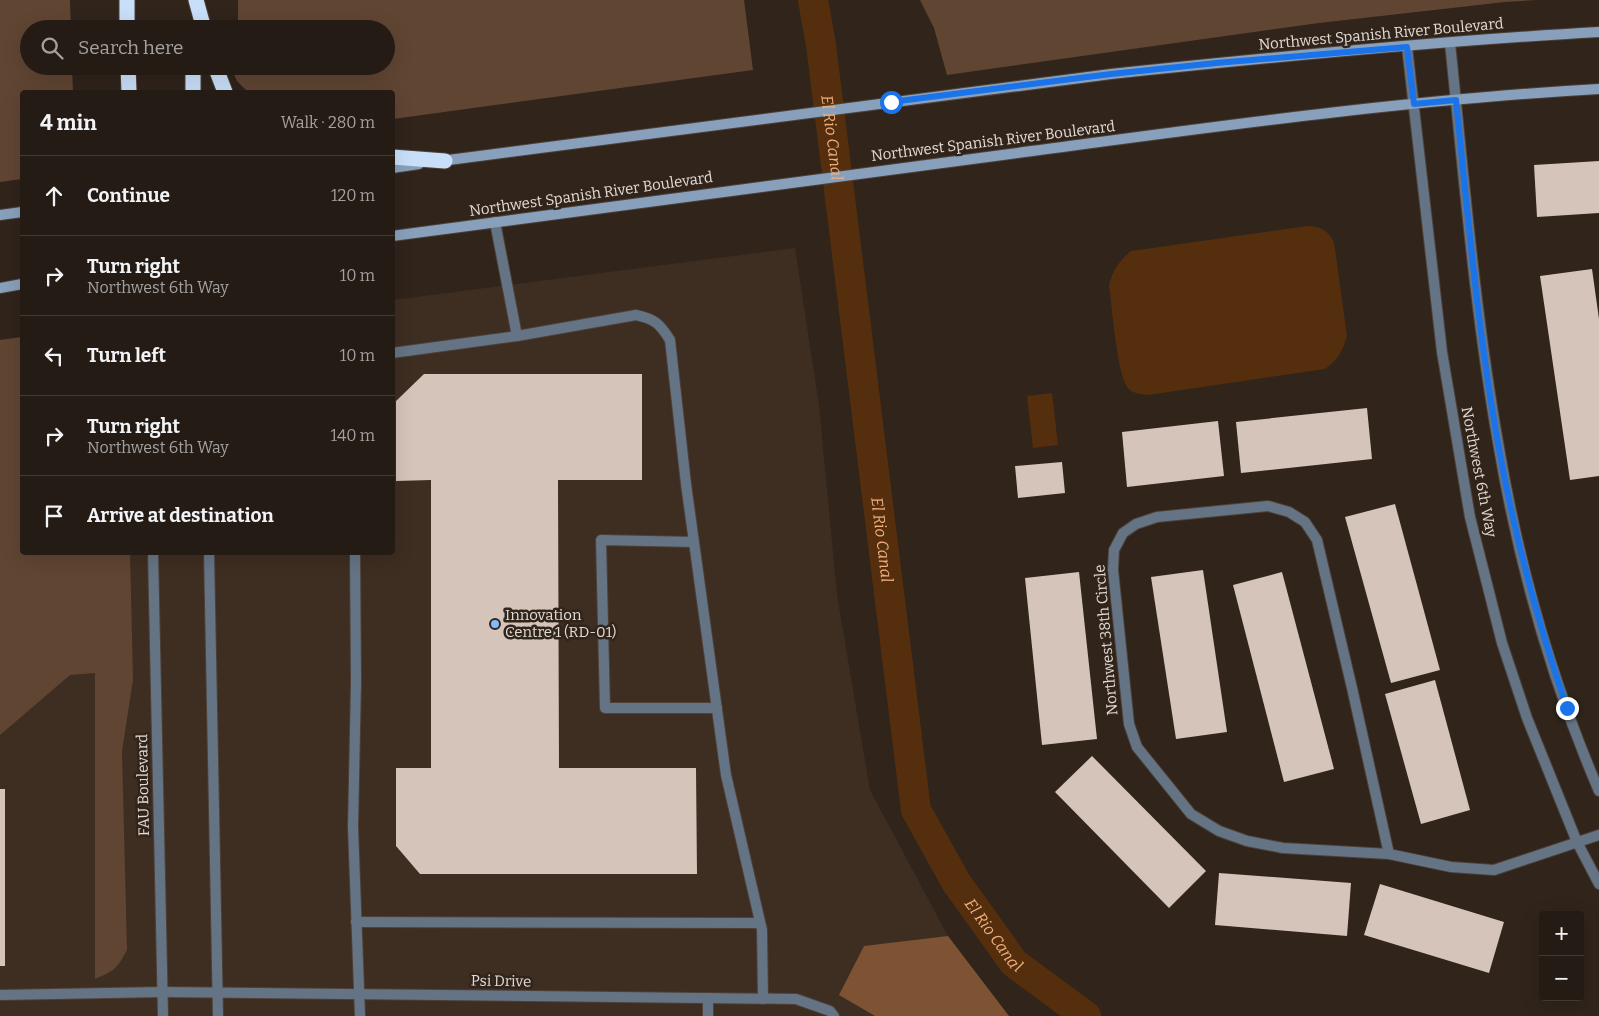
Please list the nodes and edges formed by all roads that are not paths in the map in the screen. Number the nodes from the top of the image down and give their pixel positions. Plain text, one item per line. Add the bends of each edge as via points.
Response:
1 (127, 0) edge
2 (192, 0) edge
3 (196, 0) edge
4 (127, 20) edge
5 (192, 20) edge
6 (202, 20) edge
7 (1599, 32) edge
8 (1450, 43) junction
9 (1407, 47) junction
10 (128, 75) edge
11 (193, 75) edge
12 (218, 75) edge
13 (1599, 89) edge
14 (129, 90) edge
15 (193, 90) edge
16 (224, 90) edge
17 (1456, 100) junction
18 (1414, 104) junction
19 (395, 156) edge
20 (445, 161) junction
21 (395, 168) edge
22 (20, 212) edge
23 (0, 215) edge
24 (495, 222) junction
25 (395, 236) edge
26 (20, 284) edge
27 (0, 288) edge
28 (517, 336) junction
29 (395, 352) edge
30 (694, 542) junction
31 (153, 555) edge
32 (209, 555) edge
33 (355, 555) edge
34 (717, 708) junction
35 (1599, 791) edge
36 (1599, 835) edge
37 (1577, 842) junction
38 (1389, 854) junction
39 (1599, 884) edge
40 (356, 922) junction
41 (760, 923) junction
42 (162, 992) junction
43 (218, 992) junction
44 (359, 994) junction
45 (0, 995) edge
46 (708, 998) junction
47 (764, 999) junction
48 (163, 1016) edge
49 (218, 1016) edge
50 (360, 1016) edge
51 (708, 1016) edge
52 (834, 1016) edge

1 - 4 highway
2 - 5 highway
3 - 6 highway
7 - 8 main road, Northwest Spanish River Boulevard
8 - 9 main road, Northwest Spanish River Boulevard
8 - 17 street, Northwest 6th Way
9 - 18 street, Northwest 6th Way
9 - 20 main road, Northwest Spanish River Boulevard via 1111,74
10 - 14 highway
11 - 15 highway
12 - 16 highway
13 - 17 main road, Northwest Spanish River Boulevard
17 - 18 main road, Northwest Spanish River Boulevard
17 - 35 street, Northwest 6th Way via 1483,347 1499,449 1546,647
18 - 24 main road, Northwest Spanish River Boulevard
18 - 37 street, Northwest 6th Way via 1442,352 1470,517 1502,643 1527,718
19 - 20 highway
20 - 21 main road, Northwest Spanish River Boulevard
22 - 23 main road
24 - 25 main road, Northwest Spanish River Boulevard
24 - 28 street
26 - 27 main road
28 - 29 street
28 - 30 street via 636,315 650,318 663,328 670,340
30 - 34 street
30 - 34 street via 602,540 605,708
31 - 42 street, FAU Boulevard
32 - 43 street
33 - 40 street via 353,828
34 - 41 street via 726,775
36 - 37 street, Northwest 38th Circle
37 - 38 street, Northwest 38th Circle via 1494,870 1451,866
37 - 39 street, Northwest 6th Way
38 - 38 street, Northwest 38th Circle via 1283,848 1247,841 1219,831 1191,814 1136,747 1129,724 1113,570 1114,550 1123,533 1156,517 1268,506 1289,512 1305,522 1317,540
40 - 41 street
40 - 44 street
41 - 47 street
42 - 43 street, Psi Drive
42 - 45 street, Psi Drive
42 - 48 street, FAU Boulevard
43 - 44 street, Psi Drive
43 - 49 street
44 - 46 street, Psi Drive
44 - 50 street
46 - 47 street, Psi Drive
46 - 51 street
47 - 52 street, Psi Drive via 796,999 830,1011

